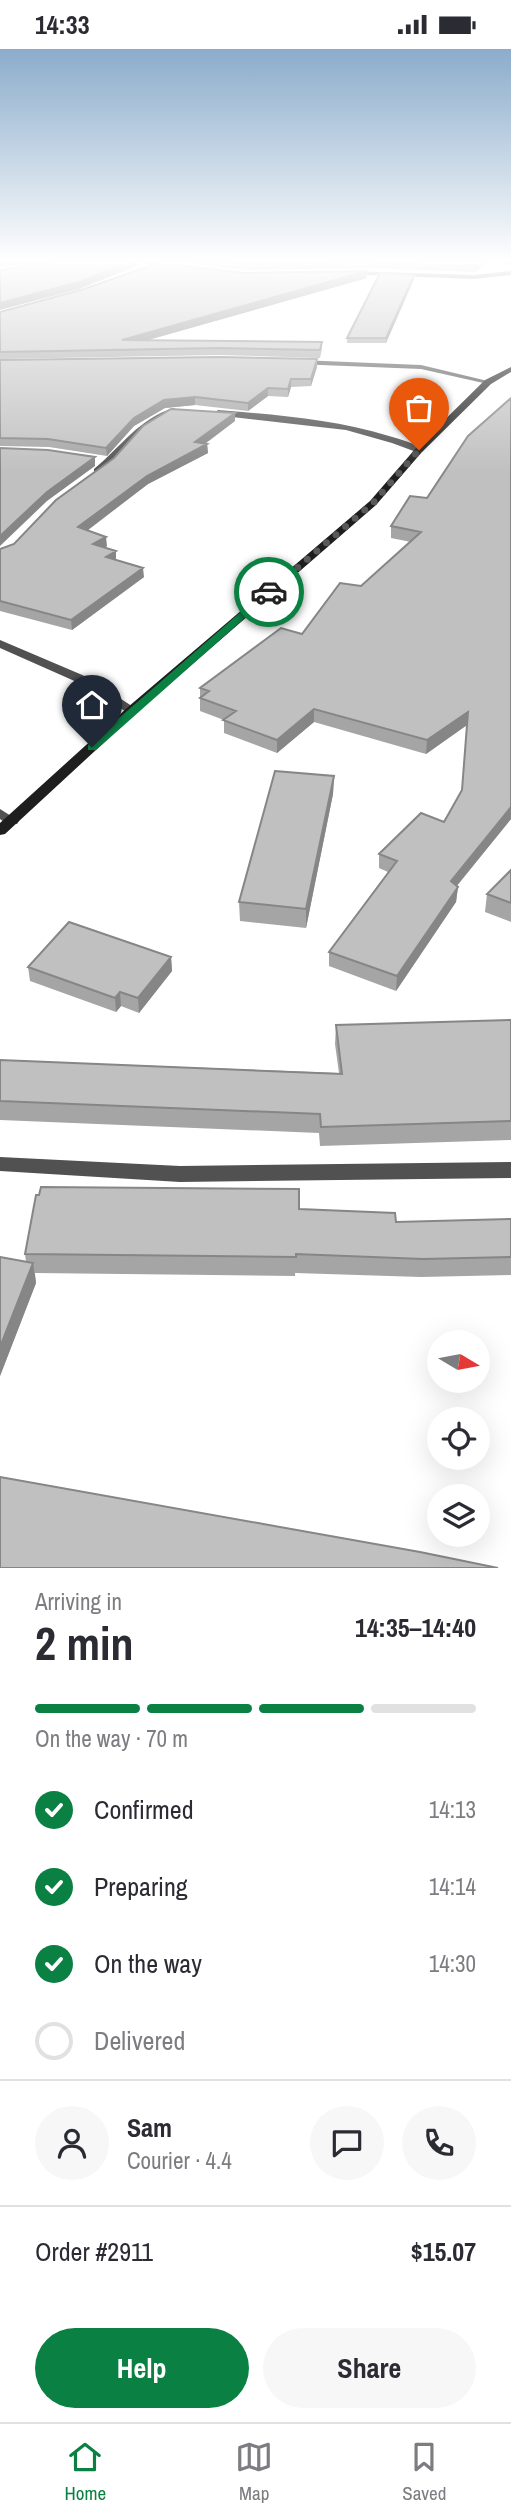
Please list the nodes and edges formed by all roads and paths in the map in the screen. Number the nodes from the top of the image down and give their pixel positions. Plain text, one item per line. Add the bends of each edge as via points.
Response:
1 (289, 362) edge
2 (511, 369) edge
3 (488, 382) junction
4 (182, 410) edge
5 (206, 412) edge
6 (419, 450) junction
7 (97, 460) edge
8 (110, 462) junction
9 (90, 476) edge
10 (0, 644) edge
11 (132, 710) junction
12 (6, 817) edge
13 (0, 831) edge
14 (0, 1164) edge
15 (511, 1170) edge

1 - 3 street via 421,366
2 - 3 street
3 - 6 street
4 - 8 street via 154,419
5 - 6 street via 323,424 393,438
6 - 11 street via 373,503
7 - 8 street
8 - 9 street
10 - 11 street via 83,680
11 - 12 street
12 - 13 street
14 - 15 street via 180,1174

